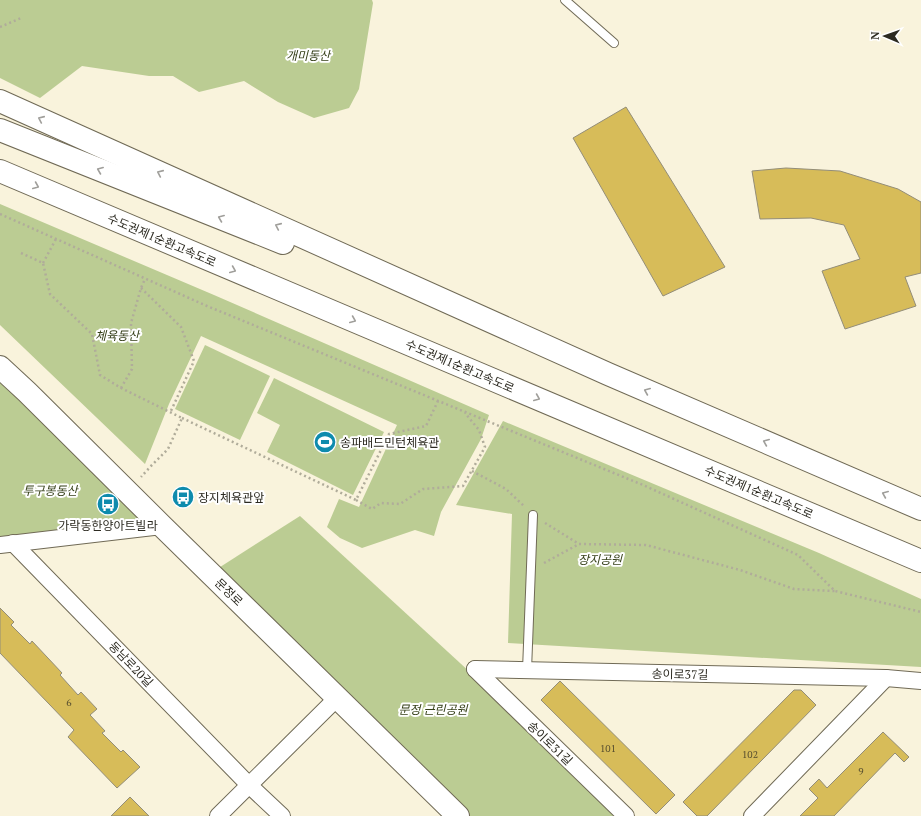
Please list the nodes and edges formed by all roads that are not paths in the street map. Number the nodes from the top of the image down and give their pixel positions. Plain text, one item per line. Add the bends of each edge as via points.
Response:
1 (565, 0) edge
2 (614, 43) dead end
3 (8, 104) edge
4 (3, 131) edge
5 (0, 171) edge
6 (0, 367) edge
7 (608, 374) junction
8 (921, 509) edge
9 (533, 515) road end
10 (162, 526) junction
11 (6, 544) edge
12 (921, 560) edge
13 (475, 669) joint
14 (527, 670) junction
15 (886, 678) junction
16 (921, 681) edge
17 (337, 698) junction
18 (249, 785) junction
19 (218, 816) edge
20 (282, 816) edge
21 (458, 816) edge
22 (626, 816) edge
23 (752, 816) edge

1 - 2 lane
7 -> 3 main road
7 -> 4 main road
5 -> 12 main road, 수도권제1순환고속도로
6 - 10 main road, 문정로
8 -> 7 main road
9 - 14 lane
10 - 11 street
10 - 17 main road, 문정로
11 - 18 street, 동남로20길
13 - 14 street, 송이로37길
13 - 22 street, 송이로31길
14 - 15 street, 송이로37길
15 - 16 street, 송이로37길
15 - 23 street
17 - 18 street
17 - 21 main road, 문정로
18 - 19 street
18 - 20 street, 동남로20길

